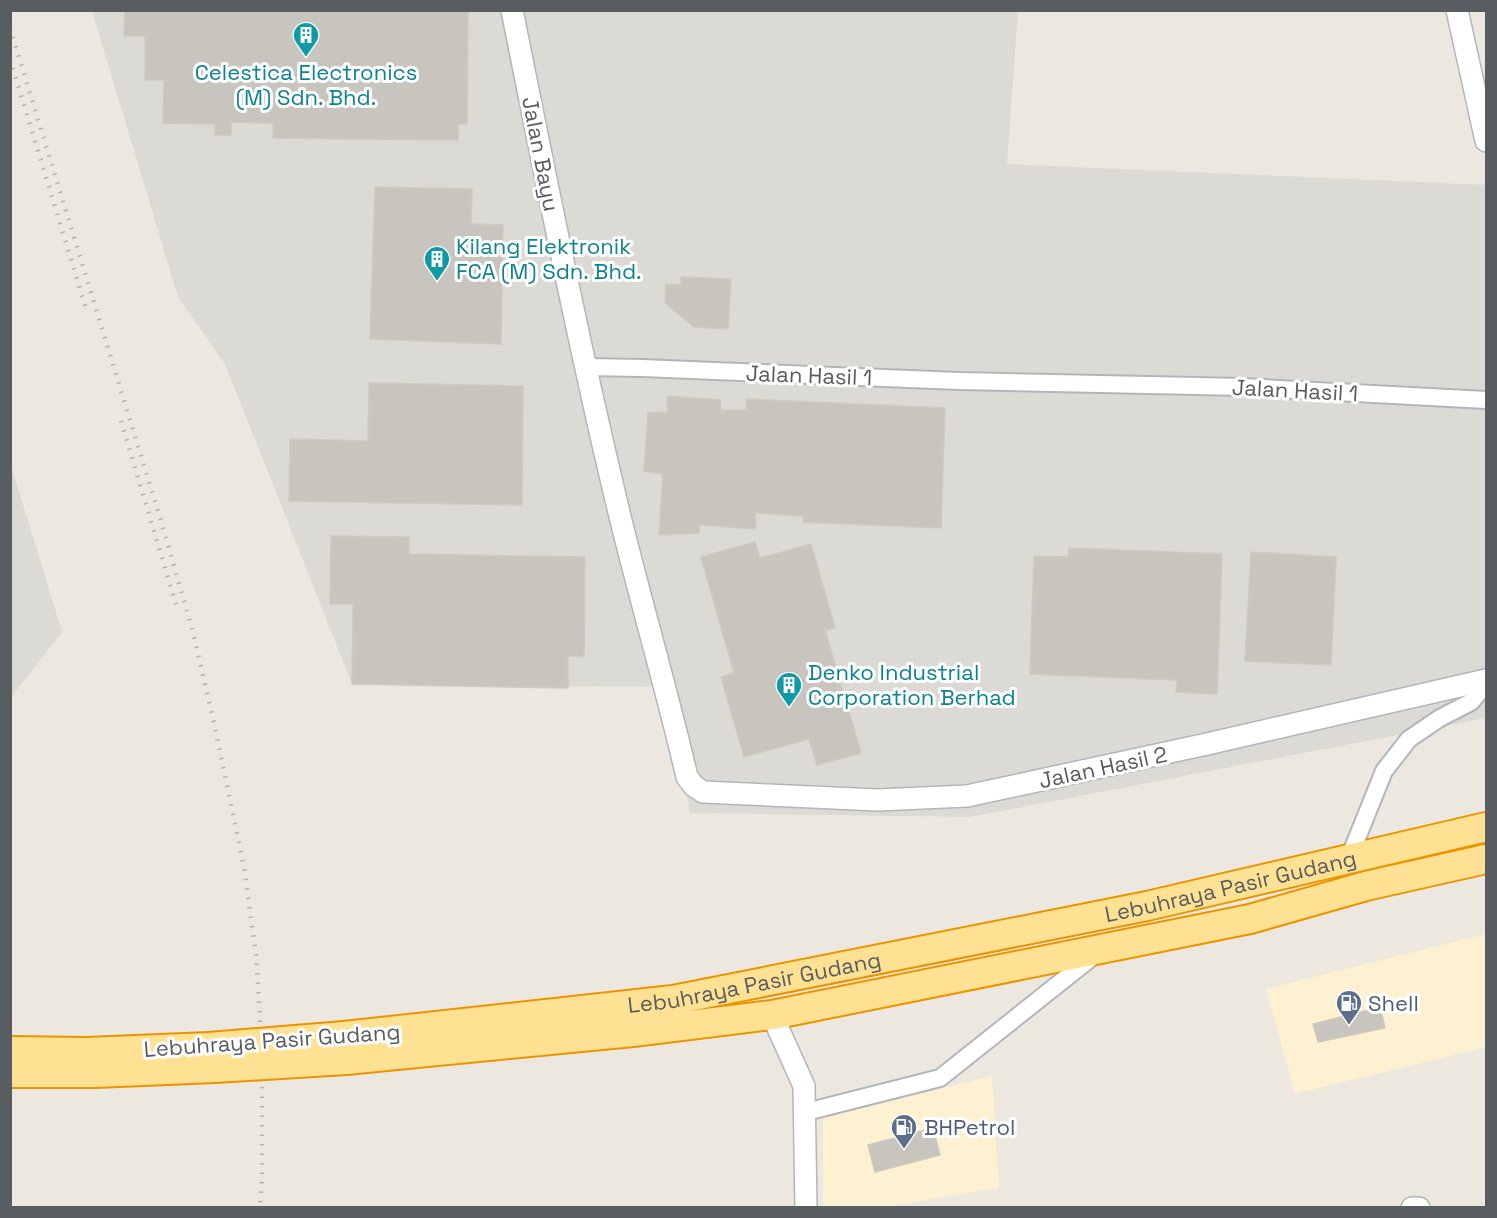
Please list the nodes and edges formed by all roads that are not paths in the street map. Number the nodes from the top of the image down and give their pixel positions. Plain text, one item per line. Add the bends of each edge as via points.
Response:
1 (512, 10) edge
2 (1457, 10) edge
3 (1486, 141) edge
4 (586, 367) junction
5 (1486, 400) edge
6 (1486, 682) edge
7 (1486, 827) edge
8 (1349, 858) junction
9 (1486, 859) edge
10 (1102, 950) junction
11 (772, 1015) junction
12 (10, 1045) edge
13 (345, 1048) junction
14 (10, 1051) edge
15 (64, 1052) junction
16 (212, 1058) junction
17 (10, 1073) edge
18 (95, 1073) junction
19 (10, 1080) edge
20 (806, 1112) junction
21 (806, 1208) edge
22 (1412, 1208) edge
23 (1419, 1208) edge

1 - 4 street, Jalan Bayu
2 - 3 street
4 - 5 street, Jalan Hasil 1 via 1244,387
4 - 6 street, Jalan Hasil 2 via 617,506 687,777 703,792 878,800 968,796
6 - 8 street via 1471,702 1409,739 1384,771
7 - 8 highway, Lebuhraya Pasir Gudang
8 - 13 highway, Lebuhraya Pasir Gudang via 1136,908 673,1000
9 - 10 highway, Lebuhraya Pasir Gudang via 1366,886 1250,919
10 - 11 highway, Lebuhraya Pasir Gudang
10 - 20 street via 940,1078
11 - 13 highway, Lebuhraya Pasir Gudang via 633,1032
11 - 20 street via 804,1086
12 - 15 highway
13 - 16 highway, Lebuhraya Pasir Gudang, bridge
14 - 15 highway, Lebuhraya Pasir Gudang
15 - 16 highway, Lebuhraya Pasir Gudang
16 - 18 highway, Lebuhraya Pasir Gudang
17 - 18 highway, Lebuhraya Pasir Gudang
18 - 19 highway
20 - 21 street
22 - 23 street

